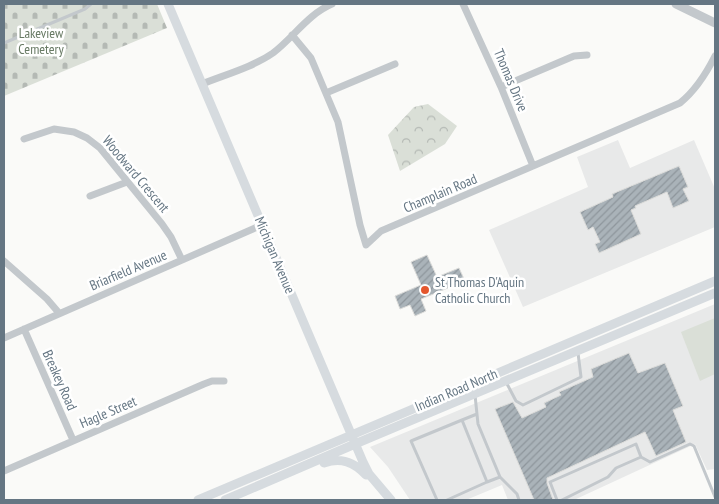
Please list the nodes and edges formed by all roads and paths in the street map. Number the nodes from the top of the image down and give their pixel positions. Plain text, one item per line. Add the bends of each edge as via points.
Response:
1 (92, 4) edge
2 (168, 4) edge
3 (332, 4) edge
4 (463, 4) edge
5 (676, 4) edge
6 (715, 23) edge
7 (292, 35) junction
8 (4, 43) edge
9 (587, 56) dead end
10 (715, 56) edge
11 (395, 64) dead end
12 (202, 84) junction
13 (501, 87) junction
14 (326, 94) junction
15 (24, 139) dead end
16 (533, 166) junction
17 (127, 182) junction
18 (90, 196) dead end
19 (262, 226) junction
20 (182, 260) junction
21 (4, 261) edge
22 (715, 281) edge
23 (715, 293) edge
24 (59, 313) junction
25 (24, 329) junction
26 (4, 338) edge
27 (578, 350) junction
28 (224, 381) dead end
29 (506, 382) junction
30 (475, 394) junction
31 (477, 414) junction
32 (462, 420) junction
33 (350, 434) junction
34 (73, 440) junction
35 (355, 444) junction
36 (641, 458) junction
37 (298, 469) junction
38 (4, 470) edge
39 (500, 476) junction
40 (487, 482) junction
41 (715, 497) edge
42 (198, 500) edge
43 (226, 500) edge
44 (391, 500) edge
45 (437, 500) edge
46 (447, 500) edge
47 (519, 500) edge
48 (557, 500) edge
49 (562, 500) edge

1 - 8 lane
2 - 12 main road, Michigan Avenue
3 - 7 street
4 - 13 street, Thomas Drive
5 - 6 street
7 - 12 street via 263,59
7 - 14 street, Champlain Road via 311,58
9 - 13 street via 574,56
10 - 16 street, Champlain Road via 703,79 680,103
11 - 14 street
12 - 19 main road, Michigan Avenue
13 - 16 street, Thomas Drive
14 - 16 street, Champlain Road via 340,128 366,245 381,232
15 - 17 street, Woodward Crescent via 54,129 80,134 100,148
17 - 18 street
17 - 20 street, Woodward Crescent via 167,231
19 - 20 street, Briarfield Avenue
19 - 33 main road, Michigan Avenue
20 - 24 street, Briarfield Avenue
21 - 24 street
22 - 33 main road, Indian Road North
23 - 27 main road, Indian Road North
24 - 25 street, Briarfield Avenue
25 - 26 street, Briarfield Avenue
25 - 34 street, Breakey Road
27 - 29 main road, Indian Road North
27 - 29 lane via 581,377 523,405 516,401
28 - 34 street, Hagle Street via 204,384
29 - 30 main road, Indian Road North
30 - 31 lane
30 - 35 main road, Indian Road North
31 - 32 lane
31 - 39 lane via 478,424
32 - 40 lane
32 - 45 lane via 411,441
33 - 35 main road, Michigan Avenue
33 - 42 main road, Indian Road North
34 - 38 street, Hagle Street
35 - 37 main road, Indian Road North
35 - 44 main road, Michigan Avenue via 367,470
36 - 41 lane via 650,462 690,444 694,446
36 - 48 lane via 636,444 550,482
36 - 49 lane via 616,468 608,477
37 - 43 main road, Indian Road North
37 - 44 main road via 346,460 359,468 378,491
39 - 40 lane
39 - 47 lane
40 - 46 lane

